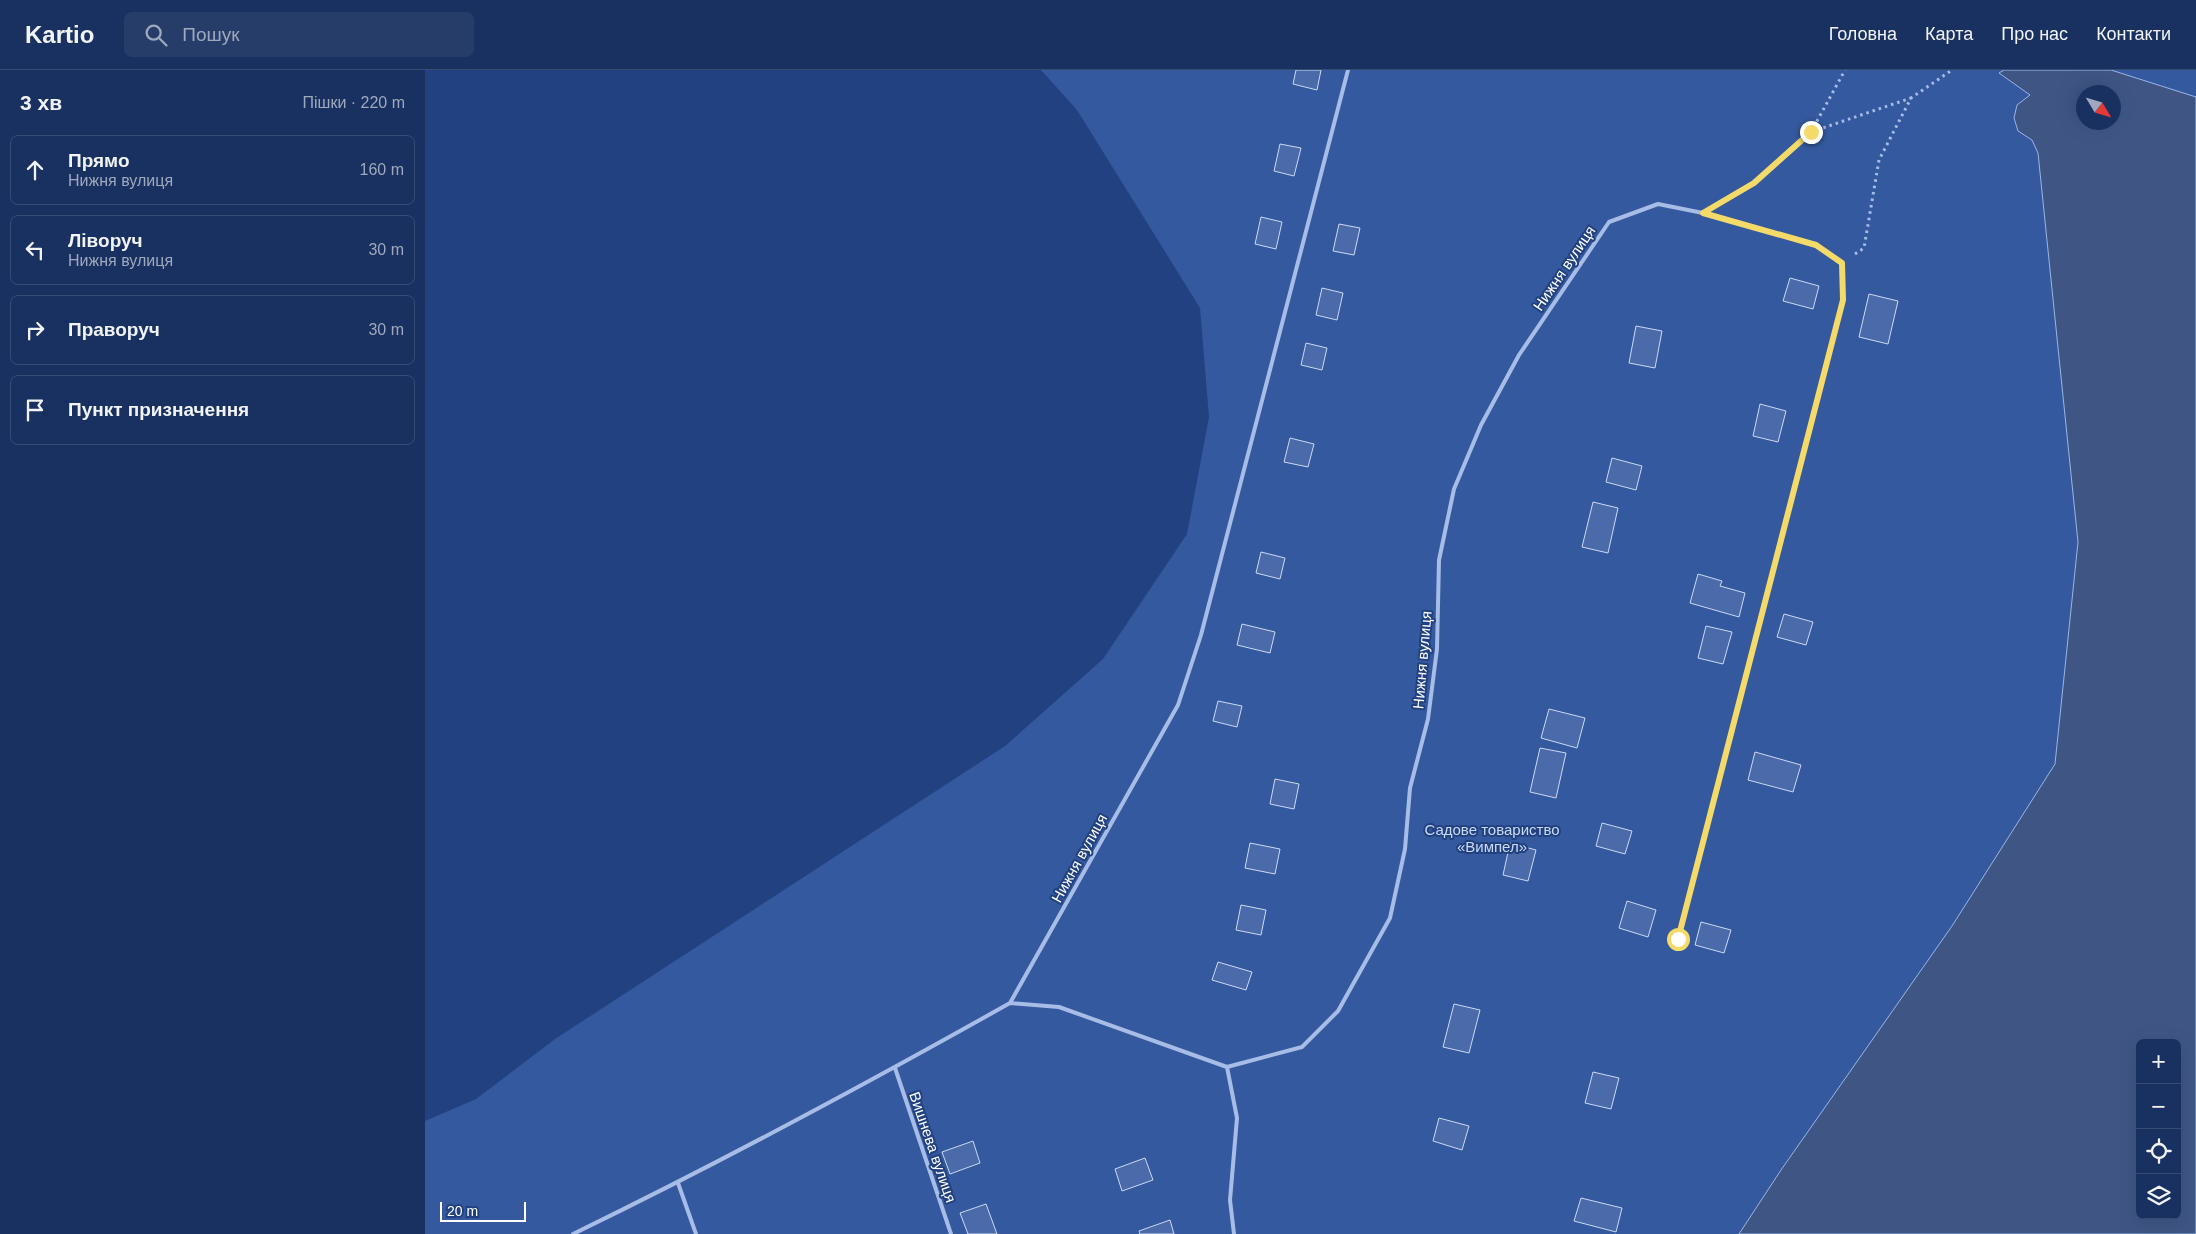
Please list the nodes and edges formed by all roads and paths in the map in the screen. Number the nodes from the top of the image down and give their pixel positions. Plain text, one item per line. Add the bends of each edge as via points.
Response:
1 (1349, 70) edge
2 (1845, 70) edge
3 (1952, 70) edge
4 (1911, 98) junction
5 (1811, 132) junction
6 (1703, 213) junction
7 (1842, 263) junction
8 (1678, 939) dead end
9 (1010, 1003) junction
10 (1227, 1067) junction
11 (895, 1068) junction
12 (678, 1183) junction
13 (573, 1234) edge
14 (696, 1234) edge
15 (951, 1234) edge
16 (1234, 1234) edge

1 - 9 lane, Нижня вулиця via 1201,635 1178,704
2 - 5 path
3 - 4 path
4 - 5 path
4 - 7 path via 1879,160 1864,248
5 - 6 path via 1754,183
6 - 7 lane, Нижня вулиця via 1816,245
6 - 10 lane, Нижня вулиця via 1658,204 1609,222 1519,355 1481,425 1454,489 1439,560 1437,649 1428,719 1410,788 1405,849 1390,918 1338,1010 1302,1048
7 - 8 lane via 1843,300
9 - 10 lane via 1059,1007
9 - 11 lane
10 - 16 lane via 1237,1118 1230,1200
11 - 12 lane
11 - 15 lane, Вишнева вулиця
12 - 13 lane
12 - 14 lane

